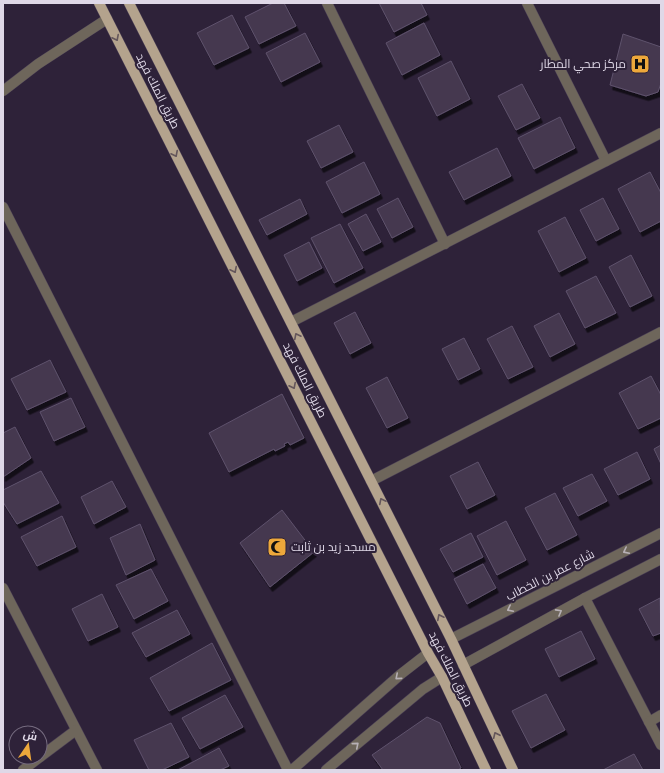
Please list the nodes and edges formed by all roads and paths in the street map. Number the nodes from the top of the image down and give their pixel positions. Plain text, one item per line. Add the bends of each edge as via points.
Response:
1 (98, 3) edge
2 (129, 3) edge
3 (327, 3) edge
4 (527, 3) edge
5 (107, 19) junction
6 (3, 91) edge
7 (661, 133) edge
8 (606, 161) junction
9 (3, 207) edge
10 (444, 244) junction
11 (291, 322) junction
12 (661, 332) edge
13 (371, 481) junction
14 (661, 533) edge
15 (661, 559) edge
16 (3, 588) edge
17 (585, 598) junction
18 (451, 640) junction
19 (428, 653) junction
20 (463, 665) junction
21 (442, 677) junction
22 (661, 715) edge
23 (649, 722) junction
24 (76, 730) junction
25 (661, 745) edge
26 (48, 751) edge
27 (97, 770) edge
28 (288, 770) edge
29 (292, 770) edge
30 (326, 770) edge
31 (486, 770) edge
32 (513, 770) edge

1 - 5 main road, طريق الملك فهد
2 - 11 main road, طريق الملك فهد
3 - 10 street
4 - 8 street
5 - 6 street via 38,64
5 -> 19 main road, طريق الملك فهد
7 - 8 street
8 - 10 street
9 - 28 street
10 - 11 street
13 -> 11 main road, طريق الملك فهد
12 - 13 street
18 -> 13 main road, طريق الملك فهد
14 -> 18 street, شارع عمر بن الخطاب
15 - 17 street
16 - 24 street
20 -> 17 street
17 - 23 street
18 - 20 main road, طريق الملك فهد
19 - 21 main road, طريق الملك فهد
19 -> 29 street
32 -> 20 main road, طريق الملك فهد
30 -> 21 street via 423,689
21 - 31 main road, طريق الملك فهد
22 - 23 street
23 - 25 street
24 - 26 street
24 - 27 street

